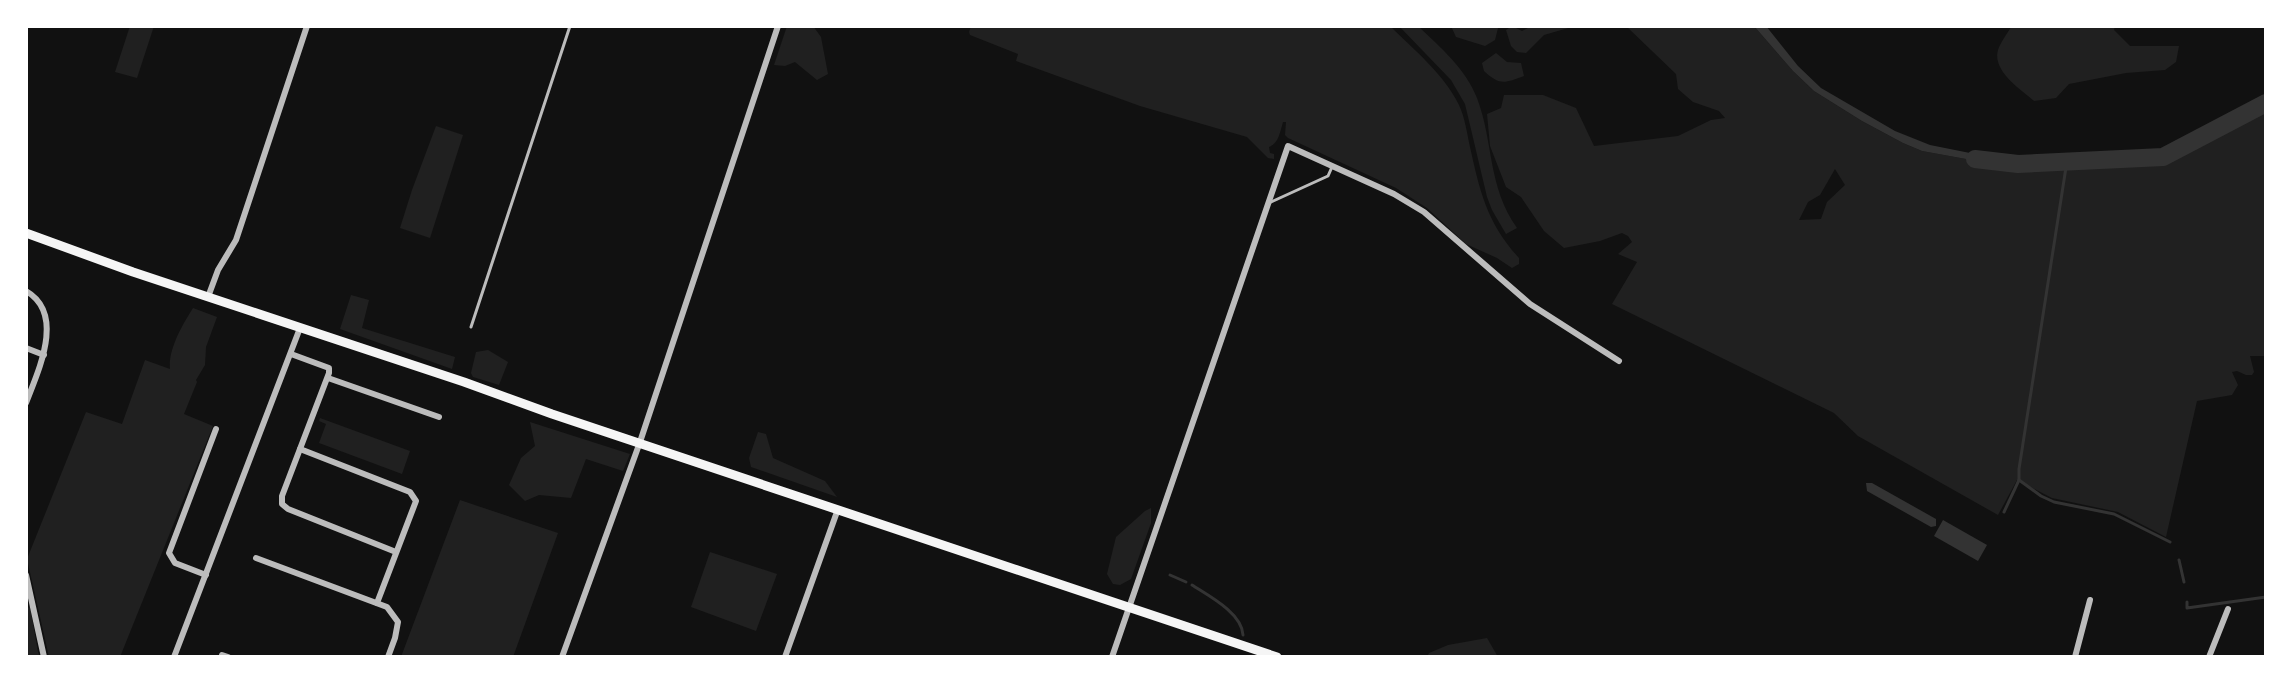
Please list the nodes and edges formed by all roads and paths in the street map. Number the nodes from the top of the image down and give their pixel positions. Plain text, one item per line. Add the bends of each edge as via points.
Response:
1 (307, 26) edge
2 (570, 26) edge
3 (778, 26) edge
4 (1333, 165) junction
5 (1268, 203) junction
6 (26, 233) edge
7 (26, 291) edge
8 (208, 297) junction
9 (471, 327) dead end
10 (300, 328) junction
11 (26, 348) edge
12 (291, 354) junction
13 (44, 355) junction
14 (1619, 361) dead end
15 (328, 378) junction
16 (26, 403) edge
17 (439, 417) dead end
18 (216, 429) dead end
19 (640, 442) junction
20 (300, 449) junction
21 (838, 509) junction
22 (396, 552) junction
23 (256, 558) dead end
24 (26, 575) edge
25 (206, 575) junction
26 (2090, 600) dead end
27 (377, 603) junction
28 (1129, 607) junction
29 (2228, 609) dead end
30 (44, 657) edge
31 (174, 657) edge
32 (388, 657) edge
33 (562, 657) edge
34 (785, 657) edge
35 (1112, 657) edge
36 (1277, 657) edge
37 (2075, 657) edge
38 (2209, 657) edge

1 - 8 street via 236,240
2 - 9 lane
3 - 19 street
4 - 5 lane via 1328,176
4 - 5 street via 1288,146
4 - 14 street via 1424,212 1530,304
5 - 28 street
6 - 8 main road
7 - 13 street via 41,304
8 - 10 main road
10 - 12 street
10 - 19 main road
11 - 13 street
12 - 15 street via 329,368
12 - 25 street
13 - 16 street
15 - 17 street
15 - 20 street
18 - 25 street via 169,553 175,563
19 - 21 main road
19 - 33 street
20 - 22 street via 282,496 284,507
20 - 22 street via 410,492 416,501
21 - 28 main road
21 - 34 street
22 - 27 street
23 - 27 street
24 - 30 street
25 - 31 street
26 - 37 street
27 - 32 street via 398,622
28 - 35 street
28 - 36 main road
29 - 38 street

